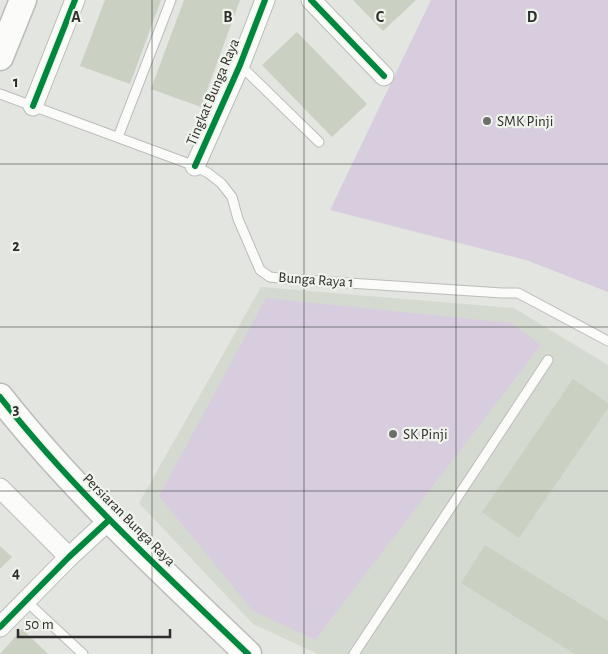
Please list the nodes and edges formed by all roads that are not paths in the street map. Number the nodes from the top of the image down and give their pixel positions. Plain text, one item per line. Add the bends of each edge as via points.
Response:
1 (23, 0) edge
2 (75, 0) edge
3 (171, 0) edge
4 (265, 0) edge
5 (311, 0) edge
6 (0, 58) edge
7 (240, 65) junction
8 (384, 76) dead end
9 (0, 94) edge
10 (33, 106) junction
11 (118, 137) junction
12 (319, 142) dead end
13 (195, 166) junction
14 (608, 341) edge
15 (548, 360) dead end
16 (0, 397) edge
17 (0, 488) edge
18 (109, 520) junction
19 (69, 557) junction
20 (25, 600) junction
21 (0, 626) edge
22 (83, 654) edge
23 (248, 654) edge
24 (354, 654) edge

1 - 6 street
2 - 10 street
3 - 11 lane
4 - 7 street, Tingkat Bunga Raya
5 - 8 street
7 - 12 lane
7 - 13 street, Tingkat Bunga Raya
9 - 10 lane, Bunga Raya 1
10 - 11 lane, Bunga Raya 1
11 - 13 lane, Bunga Raya 1
13 - 14 lane, Bunga Raya 1 via 221,183 232,197 260,270 270,277 518,293
15 - 24 lane
16 - 18 street, Persiaran Bunga Raya
17 - 19 street
18 - 19 street
18 - 23 street, Persiaran Bunga Raya
19 - 20 street
20 - 21 street
20 - 22 lane

